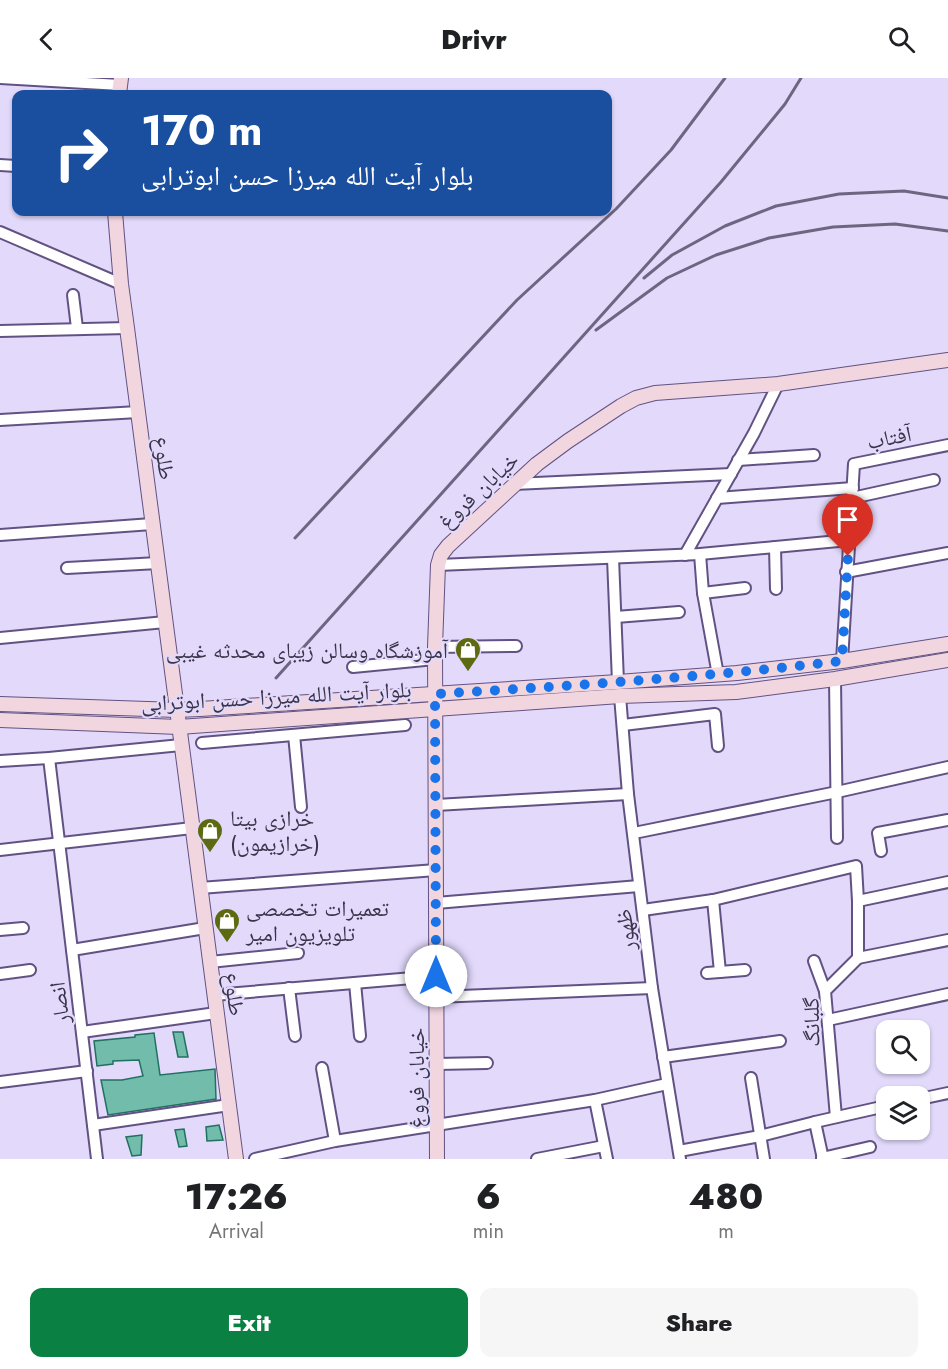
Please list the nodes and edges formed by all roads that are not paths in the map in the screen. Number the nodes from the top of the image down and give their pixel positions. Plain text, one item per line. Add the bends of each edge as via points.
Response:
1 (0, 78) edge
2 (120, 86) edge
3 (115, 216) edge
4 (0, 232) edge
5 (121, 284) junction
6 (73, 295) dead end
7 (77, 328) junction
8 (127, 328) junction
9 (0, 331) edge
10 (948, 360) edge
11 (778, 384) junction
12 (138, 412) junction
13 (0, 420) edge
14 (948, 445) edge
15 (814, 455) dead end
16 (738, 460) junction
17 (731, 474) junction
18 (934, 480) dead end
19 (514, 484) junction
20 (852, 493) junction
21 (717, 498) junction
22 (152, 524) junction
23 (0, 535) edge
24 (849, 540) junction
25 (775, 547) junction
26 (948, 553) edge
27 (700, 554) junction
28 (685, 555) junction
29 (613, 558) junction
30 (158, 563) junction
31 (438, 565) junction
32 (67, 568) dead end
33 (846, 572) junction
34 (745, 588) dead end
35 (776, 589) dead end
36 (703, 593) junction
37 (678, 612) dead end
38 (616, 617) junction
39 (165, 622) junction
40 (0, 638) edge
41 (948, 644) edge
42 (516, 646) dead end
43 (435, 653) junction
44 (948, 660) edge
45 (842, 661) junction
46 (353, 667) dead end
47 (718, 675) junction
48 (836, 679) junction
49 (619, 689) junction
50 (435, 701) junction
51 (0, 704) edge
52 (177, 710) junction
53 (369, 713) junction
54 (0, 720) edge
55 (234, 723) junction
56 (405, 725) dead end
57 (623, 725) junction
58 (179, 727) junction
59 (370, 728) junction
60 (294, 735) junction
61 (236, 740) junction
62 (202, 743) dead end
63 (182, 745) junction
64 (718, 746) dead end
65 (49, 758) junction
66 (0, 761) edge
67 (948, 767) edge
68 (837, 792) junction
69 (628, 794) junction
70 (436, 805) junction
71 (301, 807) dead end
72 (948, 820) edge
73 (192, 828) junction
74 (634, 833) junction
75 (837, 838) dead end
76 (60, 843) junction
77 (0, 850) edge
78 (881, 851) dead end
79 (436, 870) junction
80 (948, 882) edge
81 (639, 886) junction
82 (200, 888) junction
83 (712, 900) junction
84 (858, 901) junction
85 (436, 903) junction
86 (643, 910) junction
87 (23, 928) dead end
88 (205, 928) junction
89 (0, 930) edge
90 (948, 940) edge
91 (72, 950) junction
92 (298, 953) dead end
93 (858, 958) junction
94 (814, 961) dead end
95 (210, 962) junction
96 (30, 970) dead end
97 (745, 970) dead end
98 (720, 972) junction
99 (706, 973) dead end
100 (0, 974) edge
101 (436, 976) junction
102 (355, 983) junction
103 (290, 988) junction
104 (652, 988) junction
105 (825, 991) junction
106 (948, 994) edge
107 (214, 995) junction
108 (436, 997) junction
109 (216, 1013) junction
110 (828, 1020) junction
111 (82, 1032) junction
112 (295, 1036) dead end
113 (360, 1036) dead end
114 (780, 1041) dead end
115 (663, 1058) junction
116 (487, 1063) dead end
117 (437, 1064) junction
118 (322, 1068) dead end
119 (87, 1071) junction
120 (751, 1078) dead end
121 (0, 1082) edge
122 (667, 1084) junction
123 (948, 1093) edge
124 (930, 1097) edge
125 (595, 1100) junction
126 (228, 1105) junction
127 (876, 1108) edge
128 (836, 1117) junction
129 (815, 1122) junction
130 (93, 1125) junction
131 (437, 1126) junction
132 (760, 1136) junction
133 (336, 1142) junction
134 (604, 1146) junction
135 (870, 1147) dead end
136 (680, 1155) edge
137 (97, 1159) edge
138 (236, 1159) edge
139 (255, 1159) edge
140 (437, 1159) edge
141 (537, 1159) edge
142 (607, 1159) edge
143 (764, 1159) edge
144 (823, 1159) edge

1 - 2 street
3 - 5 street, طلوع
4 - 5 street
5 - 8 street, طلوع
6 - 7 street
7 - 8 street
7 - 9 street
8 - 12 street, طلوع
10 - 11 street, خیابان فروغ
11 - 16 street
11 - 19 street, خیابان فروغ via 655,393 636,398 568,441
12 - 13 street
12 - 22 street, طلوع
14 - 20 street, آفتاب via 855,464
15 - 16 street
16 - 17 street
17 - 19 street
17 - 21 street
18 - 20 street
19 - 31 street, خیابان فروغ via 448,546
20 - 21 street
20 - 24 street, آفتاب
21 - 28 street
22 - 23 street
22 - 30 street, طلوع
24 - 25 street
24 - 33 street, آفتاب
25 - 27 street
25 - 35 street
26 - 33 street
27 - 28 street
27 - 36 street
28 - 29 street
29 - 31 street
29 - 38 street, ظهور
30 - 32 street
30 - 39 street, طلوع
31 - 43 street, خیابان فروغ
33 - 45 street, آفتاب
34 - 36 street
36 - 47 street
37 - 38 street
38 - 49 street, ظهور
39 - 40 street
39 - 52 street, طلوع
41 - 45 street, بلوار آیت الله میرزا حسن ابوترابی
42 - 43 street
43 - 46 street
43 - 50 street, خیابان فروغ
44 - 48 street, بلوار آیت الله میرزا حسن ابوترابی
45 - 47 street, بلوار آیت الله میرزا حسن ابوترابی
47 - 49 street, بلوار آیت الله میرزا حسن ابوترابی
48 - 49 street, بلوار آیت الله میرزا حسن ابوترابی via 736,692
48 - 68 street
49 - 50 street, بلوار آیت الله میرزا حسن ابوترابی
49 - 57 street, ظهور
50 - 52 street, بلوار آیت الله میرزا حسن ابوترابی
50 - 53 street, بلوار آیت الله میرزا حسن ابوترابی
50 - 70 street, خیابان فروغ
51 - 52 street, بلوار آیت الله میرزا حسن ابوترابی
52 - 58 street, طلوع
53 - 55 street, بلوار آیت الله میرزا حسن ابوترابی
53 - 59 street
54 - 58 street, بلوار آیت الله میرزا حسن ابوترابی
55 - 58 street, بلوار آیت الله میرزا حسن ابوترابی
55 - 61 street
56 - 59 street
57 - 64 street via 716,714
57 - 69 street, ظهور
58 - 63 street, طلوع
59 - 60 street
60 - 61 street
60 - 71 street
61 - 62 street
63 - 65 street
63 - 73 street, طلوع
65 - 66 street
65 - 76 street, انصار
67 - 68 street
68 - 74 street
68 - 75 street
69 - 70 street
69 - 74 street, ظهور
70 - 79 street, خیابان فروغ
72 - 78 street via 878,833
73 - 76 street
73 - 82 street, طلوع
74 - 81 street, ظهور
76 - 77 street
76 - 91 street, انصار
79 - 82 street
79 - 85 street, خیابان فروغ
80 - 84 street
81 - 85 street
81 - 86 street, ظهور
82 - 88 street, طلوع
83 - 84 street via 856,866
83 - 86 street
83 - 98 street
84 - 93 street
85 - 101 street, خیابان فروغ
86 - 104 street, ظهور
87 - 89 street
88 - 91 street
88 - 95 street, طلوع
90 - 93 street
91 - 111 street, انصار
92 - 95 street
93 - 105 street, گلبانگ
94 - 105 street
95 - 107 street, طلوع
96 - 100 street
97 - 98 street
98 - 99 street
101 - 102 street
101 - 108 street, خیابان فروغ
102 - 103 street
102 - 113 street
103 - 107 street
103 - 112 street
104 - 108 street
104 - 115 street, ظهور
105 - 110 street, گلبانگ
106 - 110 street
107 - 109 street, طلوع
108 - 117 street, خیابان فروغ
109 - 111 street
109 - 126 street, طلوع
110 - 128 street, گلبانگ
111 - 119 street, انصار
114 - 115 street
115 - 122 street, ظهور
116 - 117 street
117 - 131 street, خیابان فروغ
118 - 133 street
119 - 121 street
119 - 130 street, انصار
120 - 132 street
122 - 125 street
122 - 136 street, ظهور
123 - 124 street
125 - 131 street
125 - 134 street
126 - 130 street
126 - 138 street, طلوع
127 - 128 street
128 - 129 street
129 - 132 street
129 - 144 street
130 - 137 street, انصار
131 - 133 street
131 - 140 street, خیابان فروغ
132 - 136 street
132 - 143 street
133 - 139 street
134 - 141 street
134 - 142 street
135 - 144 street

